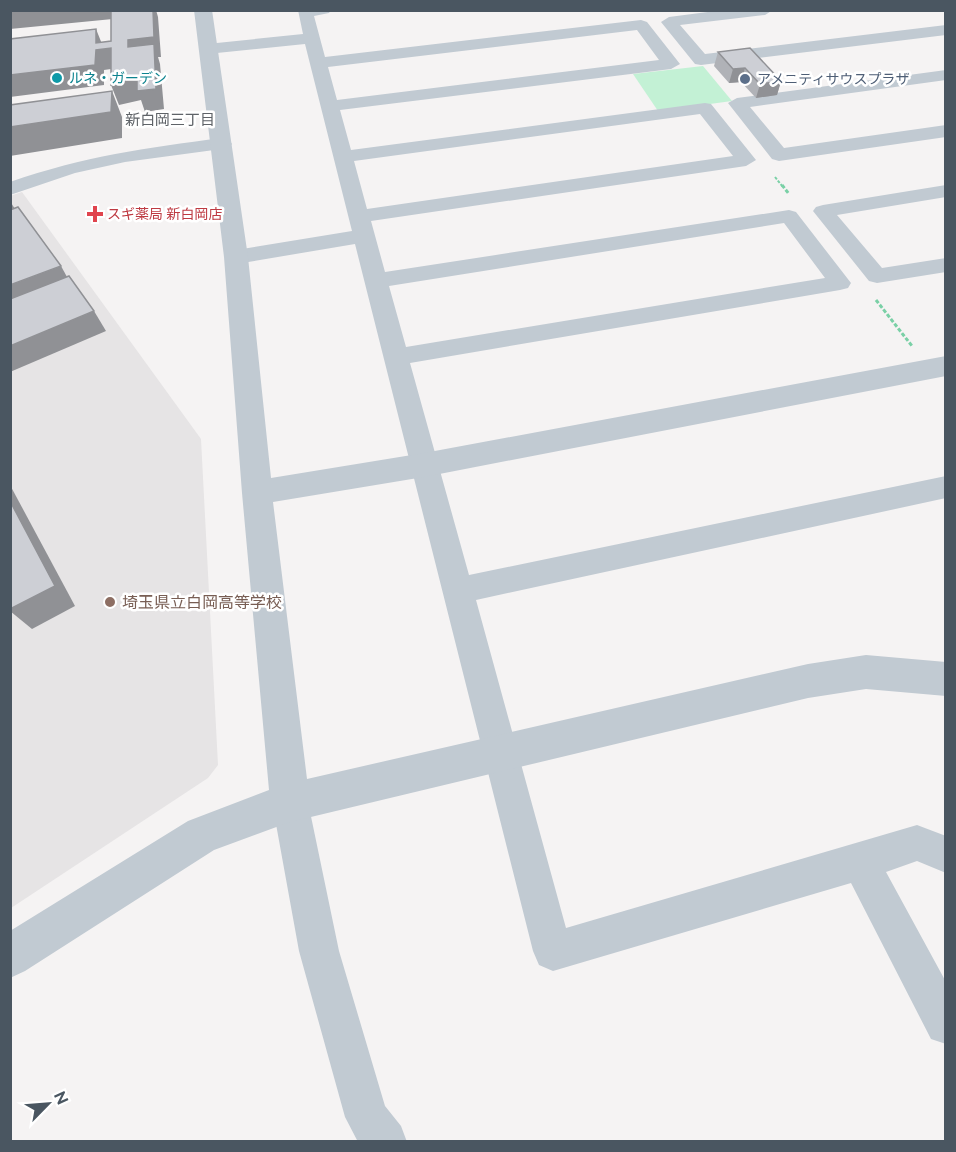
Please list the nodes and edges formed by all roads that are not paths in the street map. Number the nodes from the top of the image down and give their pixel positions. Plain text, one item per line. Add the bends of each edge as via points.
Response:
1 (203, 10) edge
2 (322, 10) edge
3 (765, 10) edge
4 (945, 30) edge
5 (312, 38) junction
6 (207, 49) junction
7 (318, 63) junction
8 (945, 75) edge
9 (330, 106) junction
10 (945, 131) edge
11 (222, 144) junction
12 (343, 157) junction
13 (10, 189) edge
14 (945, 192) edge
15 (361, 226) junction
16 (236, 257) junction
17 (945, 265) edge
18 (376, 281) junction
19 (396, 357) junction
20 (945, 366) edge
21 (424, 465) junction
22 (945, 487) edge
23 (257, 493) junction
24 (457, 591) junction
25 (945, 679) edge
26 (500, 753) junction
27 (290, 802) junction
28 (945, 855) edge
29 (860, 862) junction
30 (10, 956) edge
31 (945, 1024) edge
32 (385, 1142) edge

1 - 6 street
2 - 5 street via 305,12
3 - 4 street via 669,22 701,60
5 - 6 street
5 - 7 street
6 - 11 street
7 - 9 street
7 - 9 street via 641,25 671,64
8 - 10 street via 737,104 779,155
9 - 12 street
11 - 13 street via 124,156 70,168
11 - 16 street
12 - 15 street
12 - 15 street via 705,108 746,160
14 - 17 street via 824,211 877,276
15 - 16 street
15 - 18 street
16 - 23 street
18 - 19 street
18 - 19 street via 789,216 840,283
19 - 21 street
20 - 21 street
21 - 23 street
21 - 24 street
22 - 24 street
23 - 27 street
24 - 26 street
25 - 26 street via 866,672 808,681
26 - 27 street
26 - 29 street via 553,951
27 - 30 street via 202,835
27 - 32 street via 319,951 367,1117
28 - 29 street via 917,843
29 - 31 street

